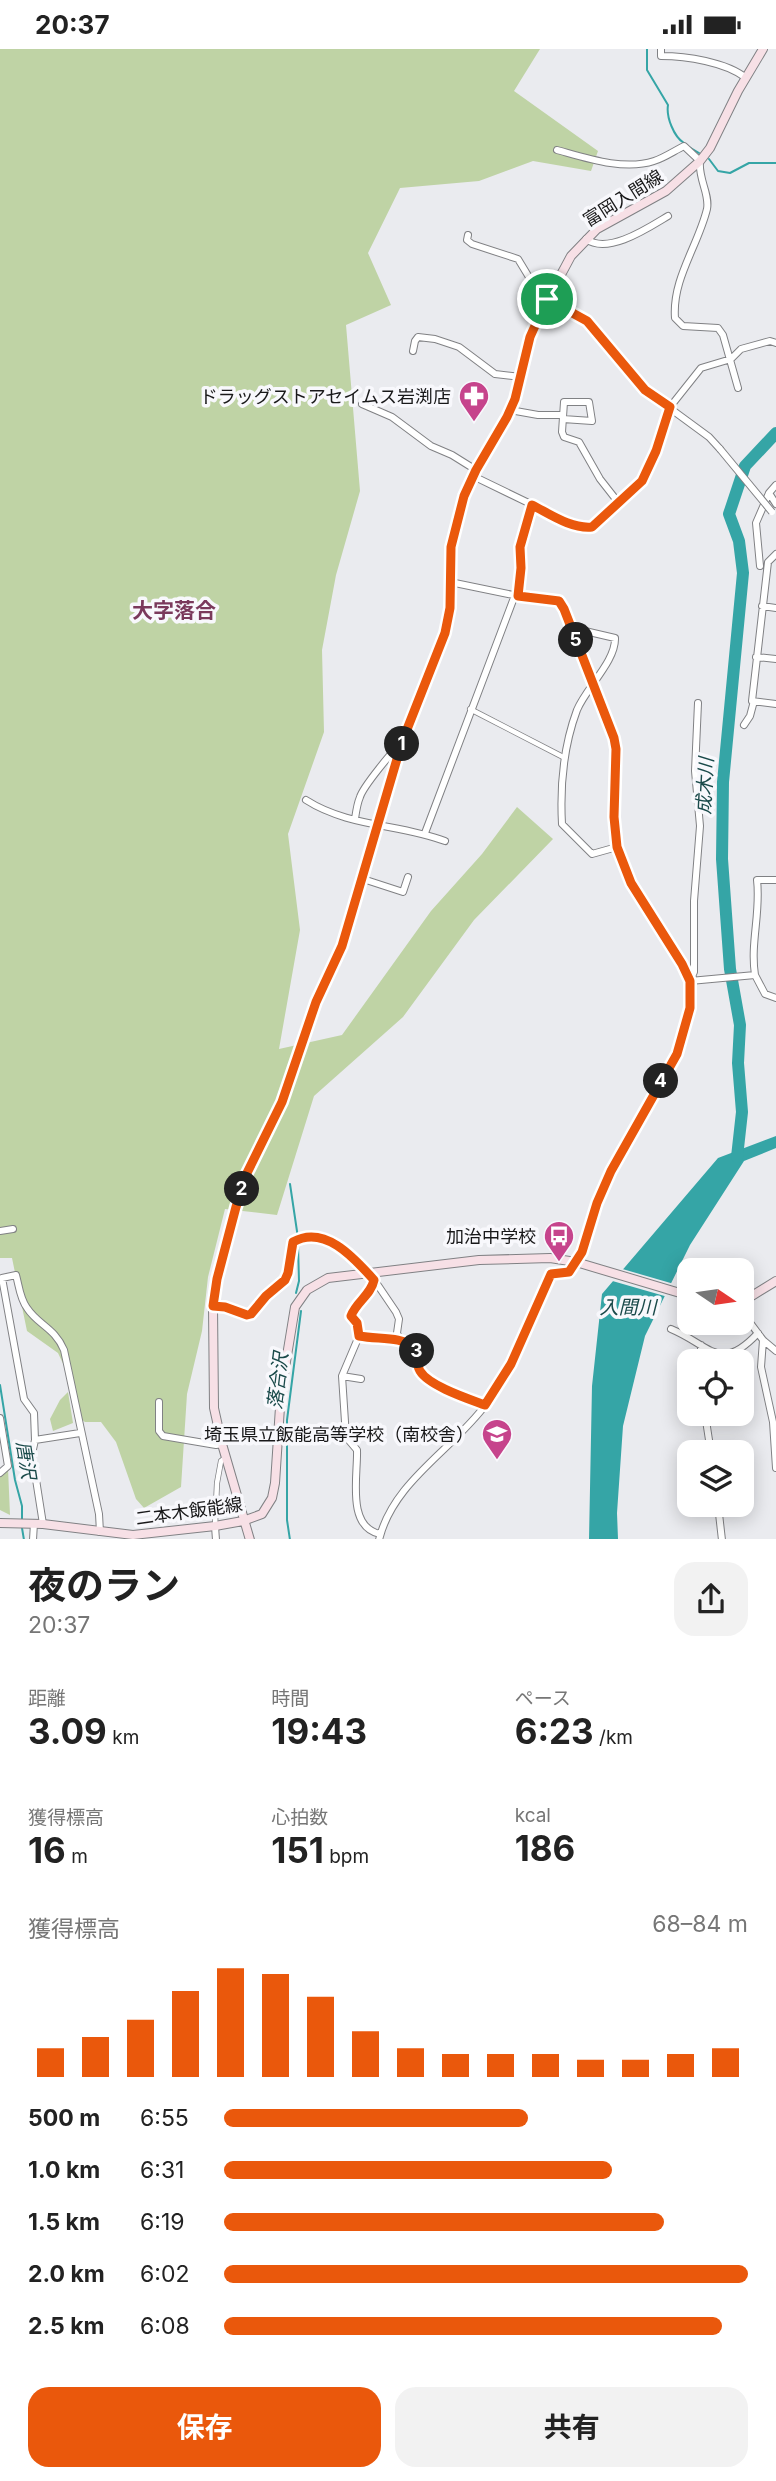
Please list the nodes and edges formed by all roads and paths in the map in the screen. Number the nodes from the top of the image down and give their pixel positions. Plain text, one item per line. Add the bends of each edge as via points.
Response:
1 (661, 49) edge
2 (759, 51) edge
3 (746, 78) junction
4 (556, 150) dead end
5 (700, 161) junction
6 (668, 216) dead end
7 (468, 235) dead end
8 (586, 239) junction
9 (547, 299) junction
10 (776, 343) edge
11 (413, 351) dead end
12 (731, 359) junction
13 (521, 377) junction
14 (738, 388) dead end
15 (362, 404) dead end
16 (670, 407) junction
17 (510, 411) junction
18 (564, 417) junction
19 (474, 473) junction
20 (776, 485) edge
21 (769, 493) junction
22 (618, 502) junction
23 (776, 504) edge
24 (532, 505) junction
25 (774, 515) edge
26 (776, 554) edge
27 (760, 566) dead end
28 (450, 582) junction
29 (516, 596) junction
30 (762, 606) junction
31 (776, 608) edge
32 (572, 628) junction
33 (756, 657) junction
34 (776, 659) edge
35 (593, 683) junction
36 (754, 701) junction
37 (698, 703) dead end
38 (776, 704) edge
39 (470, 709) junction
40 (744, 725) dead end
41 (402, 742) junction
42 (565, 758) junction
43 (306, 800) dead end
44 (355, 819) junction
45 (378, 826) junction
46 (425, 833) junction
47 (445, 841) dead end
48 (617, 847) junction
49 (408, 877) dead end
50 (362, 879) junction
51 (776, 880) edge
52 (755, 975) junction
53 (690, 981) junction
54 (776, 998) edge
55 (13, 1229) dead end
56 (0, 1231) edge
57 (579, 1263) junction
58 (367, 1272) junction
59 (569, 1272) junction
60 (374, 1280) junction
61 (572, 1280) dead end
62 (776, 1281) edge
63 (677, 1292) edge
64 (754, 1295) edge
65 (213, 1306) junction
66 (754, 1328) edge
67 (671, 1329) dead end
68 (758, 1333) junction
69 (359, 1336) junction
70 (399, 1338) junction
71 (763, 1340) junction
72 (701, 1345) junction
73 (701, 1349) edge
74 (776, 1351) edge
75 (342, 1376) junction
76 (361, 1379) dead end
77 (159, 1402) dead end
78 (485, 1405) junction
79 (0, 1420) edge
80 (774, 1422) edge
81 (80, 1433) junction
82 (35, 1440) junction
83 (222, 1444) junction
84 (226, 1457) junction
85 (776, 1468) edge
86 (0, 1473) edge
87 (719, 1517) edge
88 (243, 1521) junction
89 (0, 1523) edge
90 (35, 1523) junction
91 (215, 1526) junction
92 (100, 1532) junction
93 (132, 1537) edge
94 (380, 1537) edge
95 (33, 1539) edge
96 (216, 1539) edge
97 (250, 1539) edge
98 (722, 1539) edge

1 - 3 street via 661,56 689,56
2 - 3 main road, 富岡入間線
3 - 5 main road, 富岡入間線
4 - 5 street via 625,164 653,162 684,146
5 - 8 main road, 富岡入間線 via 666,191 606,222
5 - 12 street via 698,173 707,210 685,265 675,318 684,326 718,328
6 - 8 street via 631,238 604,243
7 - 9 street via 472,244 517,259
8 - 9 main road, 富岡入間線
9 - 13 main road, 富岡入間線 via 530,337
9 - 16 street via 587,321 645,390
10 - 12 street via 741,349
11 - 13 street via 418,337 435,339 459,347 495,374
12 - 14 street
12 - 16 street via 701,368
13 - 17 main road, 富岡入間線
15 - 19 street via 392,417
16 - 22 street via 642,481
16 - 25 street, bridge via 709,437
17 - 18 street
17 - 19 main road, 富岡入間線
18 - 18 street via 592,421 590,402 564,402
18 - 22 street via 564,437 579,442
19 - 24 street
19 - 28 main road, 富岡入間線 via 454,531
20 - 21 street
21 - 23 street
21 - 27 street via 756,523
22 - 24 street via 592,527
24 - 29 street via 520,547
26 - 30 street via 768,562
28 - 29 street
28 - 41 main road, 富岡入間線 via 445,633
29 - 32 street via 559,601
29 - 39 street
30 - 31 street
30 - 33 street
32 - 35 street
32 - 35 street via 615,638
33 - 34 street
33 - 36 street
35 - 42 street via 577,709
35 - 48 street via 616,749
36 - 38 street
36 - 40 street
37 - 53 street via 695,771 700,826
39 - 42 street
39 - 46 street
41 - 44 street via 360,795
41 - 45 main road, 富岡入間線
42 - 48 street via 562,824 592,854
43 - 44 street
44 - 45 street
45 - 46 street
45 - 50 main road, 富岡入間線
46 - 47 street
48 - 53 street via 631,883
49 - 50 street via 403,892
50 - 65 main road, 富岡入間線 via 342,946 244,1184
51 - 52 street via 757,880
52 - 53 street
52 - 54 street via 765,994
53 - 57 street via 690,1008 677,1054 608,1178
55 - 56 street
57 - 58 main road, 二本木飯能線 via 499,1258
57 - 59 street
57 - 63 main road, 二本木飯能線
58 - 60 street
58 - 65 street via 339,1246 306,1236 293,1242 285,1280 251,1314
58 - 88 main road, 二本木飯能線 via 324,1279 297,1301 281,1392 272,1498 261,1514
59 - 61 street
59 - 78 street via 551,1274 511,1364
60 - 69 street via 351,1316
60 - 70 street via 396,1312
62 - 64 main road
65 - 83 main road, 富岡入間線 via 213,1397
66 - 68 street
67 - 72 street
68 - 71 street
68 - 72 street via 745,1347 725,1355
69 - 70 street
69 - 75 street
70 - 78 street via 417,1349 419,1371 424,1375
71 - 74 street
71 - 80 street via 761,1367
72 - 73 street
75 - 76 street
75 - 94 street via 346,1437 357,1450 355,1497 365,1527
77 - 83 street via 163,1436
78 - 94 street via 402,1492
79 - 86 street via 8,1466
80 - 85 street
81 - 82 street
81 - 82 street via 58,1337 27,1308 16,1275 2,1278 24,1399 34,1413
81 - 92 street
82 - 90 street
83 - 84 main road, 富岡入間線
84 - 88 main road, 富岡入間線
84 - 91 street via 220,1461
87 - 98 street
88 - 91 main road, 二本木飯能線
88 - 97 main road, 富岡入間線
89 - 90 main road, 二本木飯能線
90 - 92 main road, 二本木飯能線
90 - 95 street
91 - 93 main road, 二本木飯能線
91 - 96 street
92 - 93 main road, 二本木飯能線

